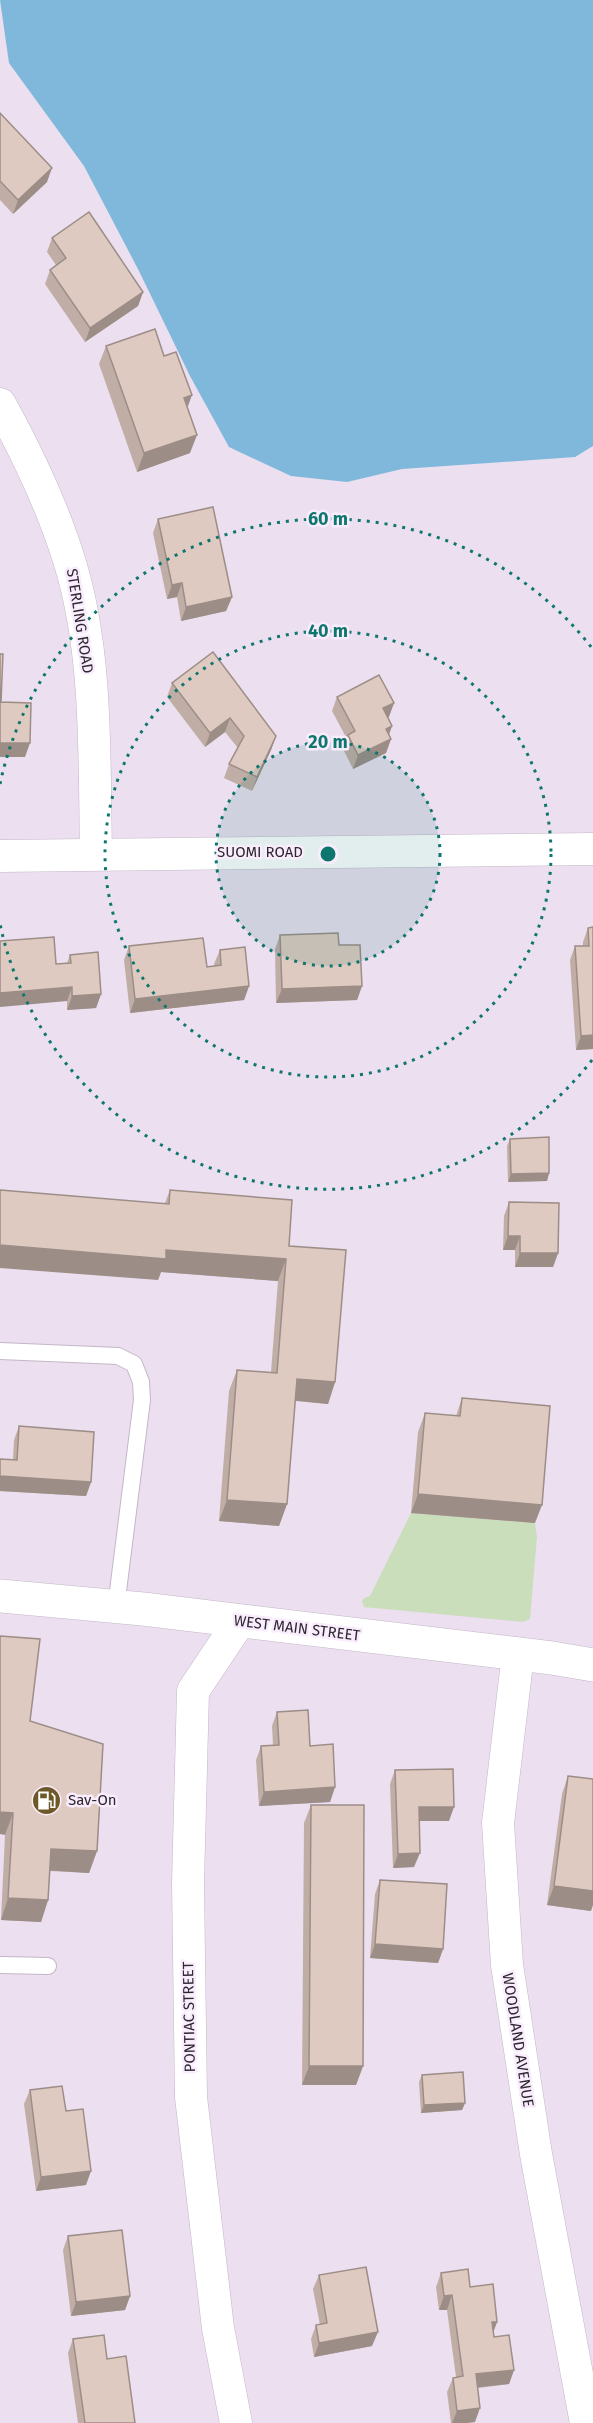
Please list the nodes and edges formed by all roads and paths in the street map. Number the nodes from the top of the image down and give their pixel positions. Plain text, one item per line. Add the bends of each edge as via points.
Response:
1 (0, 404) edge
2 (593, 849) edge
3 (96, 854) junction
4 (0, 856) edge
5 (0, 1351) edge
6 (0, 1596) edge
7 (116, 1606) junction
8 (238, 1622) junction
9 (518, 1654) junction
10 (593, 1665) edge
11 (0, 1965) edge
12 (48, 1966) dead end
13 (236, 2423) edge
14 (586, 2423) edge

1 - 3 street, STERLING ROAD via 43,486 71,564 82,615 93,737
2 - 3 street, SUOMI ROAD
3 - 4 street, SUOMI ROAD
5 - 7 lane via 118,1356 134,1364 141,1382 141,1400
6 - 7 main road, WEST MAIN STREET
7 - 8 main road, WEST MAIN STREET
8 - 9 main road, WEST MAIN STREET
8 - 13 street, PONTIAC STREET via 193,1691 188,1883 190,2097 218,2328
9 - 10 main road, WEST MAIN STREET
9 - 14 street, WOODLAND AVENUE via 498,1823 507,1965 536,2154
11 - 12 lane

